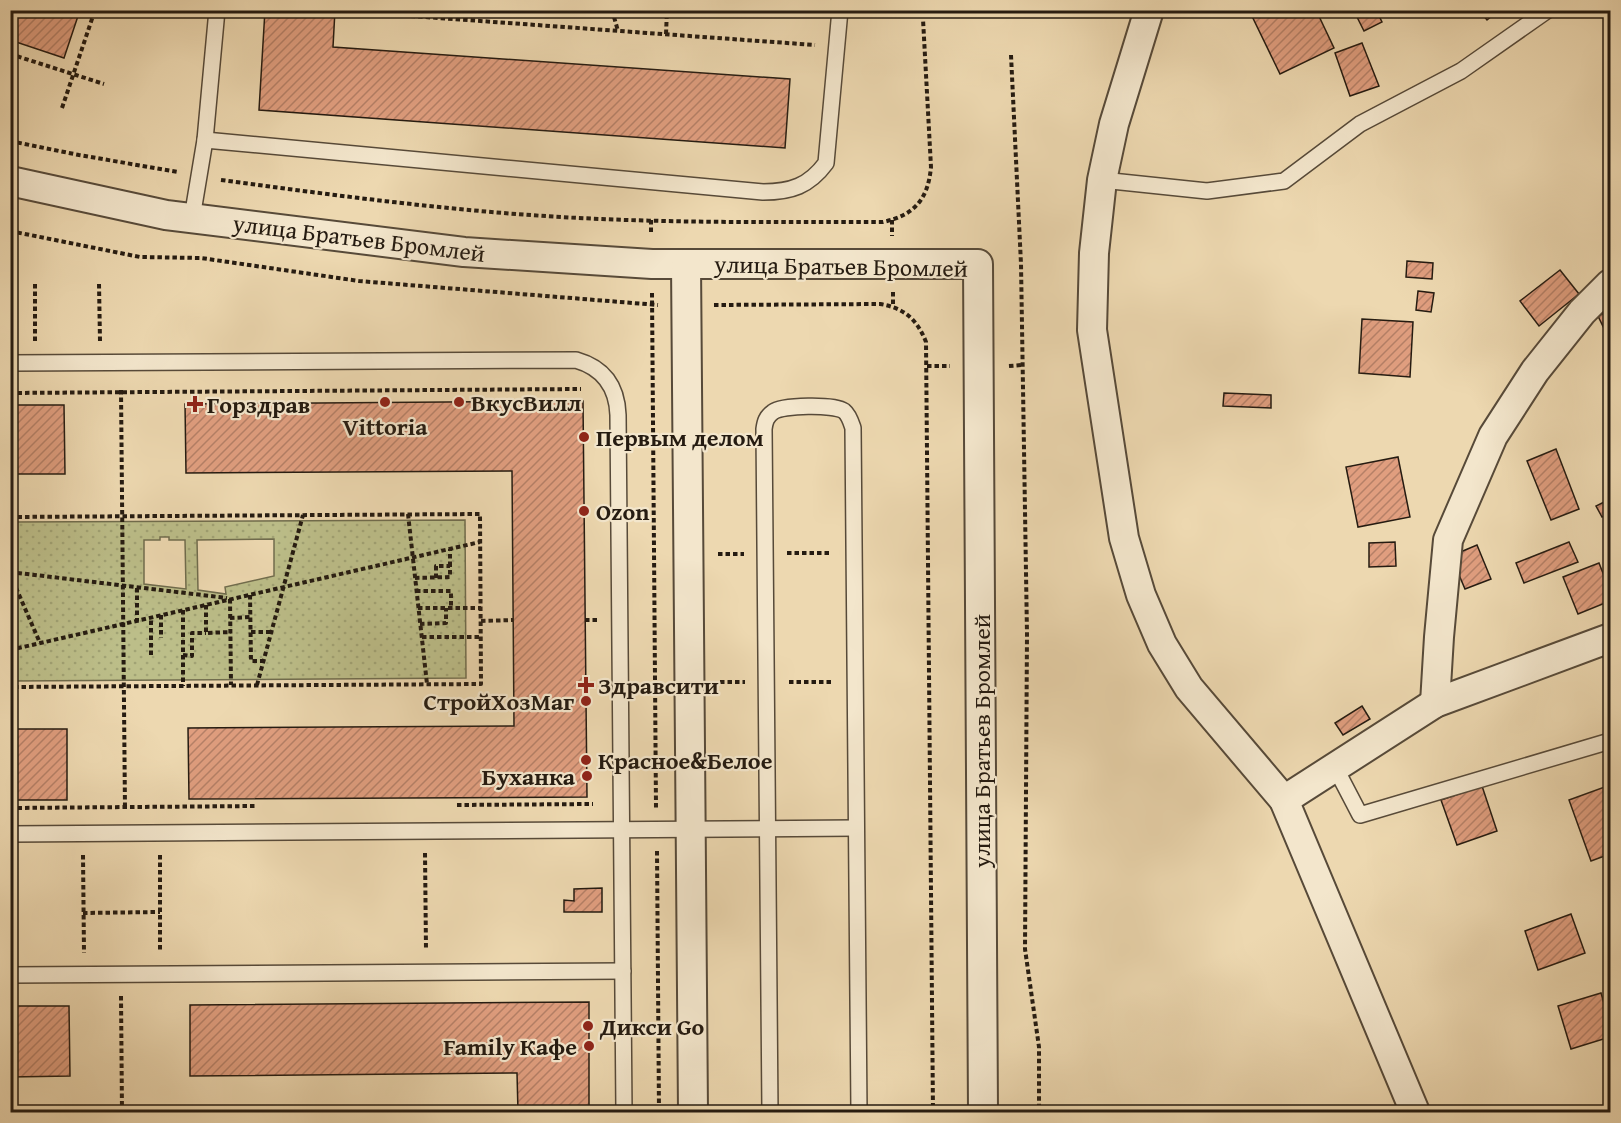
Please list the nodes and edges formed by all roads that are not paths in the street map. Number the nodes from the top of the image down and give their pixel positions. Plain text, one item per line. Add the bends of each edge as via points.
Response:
1 (217, 10) edge
2 (840, 10) edge
3 (1149, 10) edge
4 (1548, 10) edge
5 (205, 140) junction
6 (1102, 180) junction
7 (10, 181) edge
8 (192, 218) junction
9 (686, 264) junction
10 (1611, 284) edge
11 (10, 363) edge
12 (1611, 638) edge
13 (1435, 703) junction
14 (1611, 741) edge
15 (1335, 767) junction
16 (1284, 800) junction
17 (856, 828) junction
18 (768, 829) junction
19 (622, 830) junction
20 (691, 830) junction
21 (10, 834) edge
22 (623, 971) junction
23 (10, 975) edge
24 (624, 1113) edge
25 (693, 1113) edge
26 (770, 1113) edge
27 (859, 1113) edge
28 (983, 1113) edge
29 (1415, 1113) edge

1 - 5 lane
2 - 5 lane via 826,163 803,185 783,192
3 - 6 street via 1114,124
4 - 6 lane via 1461,71 1360,124 1284,181 1207,191
5 - 8 lane
6 - 16 street via 1094,253 1092,330 1127,549 1162,645 1189,688
7 - 8 street, улица Братьев Бромлей
8 - 9 street, улица Братьев Бромлей via 464,252
9 - 20 street
9 - 28 street, улица Братьев Бромлей via 978,264
10 - 13 street via 1582,312 1535,371 1493,436 1448,540
11 - 19 lane via 576,360 598,370 611,384 618,402
12 - 13 street
13 - 15 street
14 - 15 lane via 1360,814
15 - 16 street
16 - 29 street
17 - 18 lane
17 - 18 lane via 853,428 848,416 837,407 783,408 766,420 764,429
17 - 27 lane
18 - 20 lane
18 - 26 lane
19 - 20 lane
19 - 21 lane
19 - 22 lane
20 - 25 street
22 - 23 lane
22 - 24 lane

